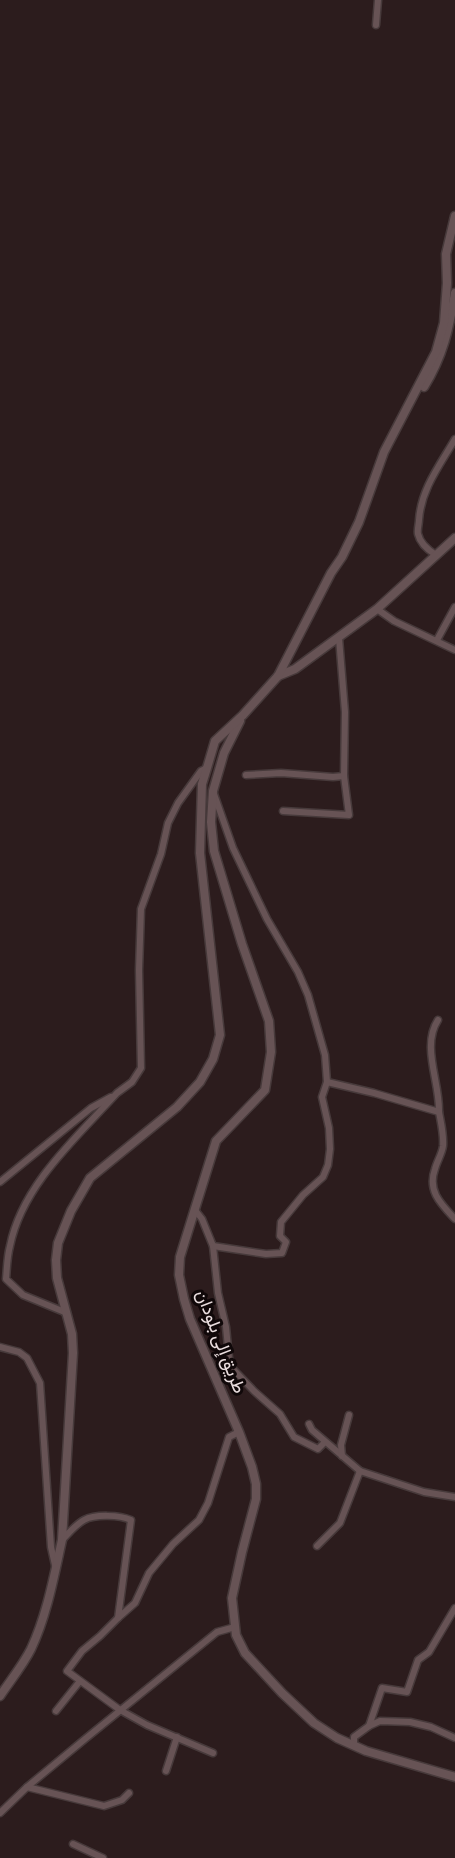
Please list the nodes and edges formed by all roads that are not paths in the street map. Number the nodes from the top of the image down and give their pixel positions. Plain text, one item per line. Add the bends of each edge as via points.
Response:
1 (378, 0) edge
2 (376, 26) dead end
3 (455, 216) edge
4 (451, 267) edge
5 (451, 282) edge
6 (455, 293) edge
7 (401, 419) junction
8 (455, 439) edge
9 (455, 538) edge
10 (436, 555) junction
11 (455, 607) edge
12 (377, 609) junction
13 (339, 638) junction
14 (437, 640) junction
15 (455, 650) edge
16 (278, 676) junction
17 (243, 715) junction
18 (207, 768) junction
19 (246, 775) dead end
20 (344, 776) junction
21 (213, 791) junction
22 (283, 811) dead end
23 (438, 1020) dead end
24 (327, 1082) junction
25 (117, 1093) junction
26 (440, 1112) junction
27 (0, 1182) edge
28 (195, 1210) junction
29 (455, 1219) edge
30 (213, 1246) junction
31 (67, 1313) junction
32 (0, 1347) edge
33 (349, 1415) dead end
34 (309, 1425) dead end
35 (239, 1432) junction
36 (325, 1442) junction
37 (342, 1456) junction
38 (360, 1471) junction
39 (455, 1497) edge
40 (62, 1540) junction
41 (317, 1546) dead end
42 (56, 1568) junction
43 (455, 1608) edge
44 (118, 1618) junction
45 (235, 1627) junction
46 (80, 1681) junction
47 (0, 1696) edge
48 (120, 1710) junction
49 (56, 1711) dead end
50 (369, 1726) junction
51 (177, 1737) junction
52 (455, 1738) edge
53 (354, 1746) junction
54 (213, 1754) dead end
55 (166, 1771) dead end
56 (455, 1777) edge
57 (27, 1787) junction
58 (129, 1792) dead end
59 (0, 1813) edge
60 (73, 1844) dead end
61 (103, 1858) edge

1 - 2 street
3 - 4 main road via 446,254
4 - 5 main road
5 - 7 main road via 436,352
6 - 7 main road via 443,352
7 - 16 main road via 384,452 359,522
8 - 10 street via 431,478 420,510 418,534 425,548
9 - 10 main road
10 - 12 main road
11 - 14 street
12 - 13 main road
12 - 14 street
13 - 16 main road via 295,669
13 - 20 street via 345,712
14 - 15 street
16 - 17 main road
17 - 18 main road via 215,741
17 - 21 main road, طريق إلى بلودان via 224,753
18 - 25 street via 178,803 168,823 141,909 141,1068 132,1082
18 - 31 main road via 202,784 200,853 220,1035 200,1082 177,1107 90,1178 71,1210 56,1260
19 - 20 street
20 - 22 street via 349,815
21 - 24 street via 233,848 308,995 325,1055
21 - 28 main road, طريق إلى بلودان via 214,852 269,1021 271,1052 265,1090 216,1141
23 - 26 street via 430,1046
24 - 26 street
24 - 30 street via 322,1097 329,1128 328,1165 323,1177 281,1222 280,1236 286,1242 282,1253
25 - 27 street via 91,1108
25 - 31 street via 35,1185 10,1246 6,1279 23,1295
26 - 29 street via 443,1143 432,1183 438,1202
28 - 30 street
28 - 35 main road, طريق إلى بلودان via 180,1257 179,1275 194,1328
30 - 36 street via 232,1368 280,1414 294,1437 318,1449
31 - 40 main road via 73,1353
32 - 42 street via 27,1358 40,1383 51,1547
33 - 37 street via 341,1444
34 - 36 street
35 - 44 street via 229,1437 199,1520 149,1573 135,1603
35 - 45 main road, طريق إلى بلودان via 252,1467 256,1499 232,1598
36 - 37 street
37 - 38 street
38 - 39 street via 424,1492
38 - 41 street via 340,1523
40 - 42 main road
40 - 44 street via 85,1519 106,1515 131,1520
42 - 47 main road via 31,1650
43 - 50 street via 429,1652 418,1660 407,1692 382,1688
44 - 46 street via 82,1651 67,1671
45 - 48 street via 217,1632
45 - 53 main road, طريق إلى بلودان via 245,1653 282,1693 315,1724
46 - 48 street
46 - 49 street
48 - 51 street
48 - 57 street
50 - 52 street via 380,1721 410,1722 431,1726
50 - 53 street via 354,1737
51 - 54 street
51 - 55 street
53 - 56 main road, طريق إلى بلودان
57 - 58 street via 104,1806 122,1800
57 - 59 street
60 - 61 street

